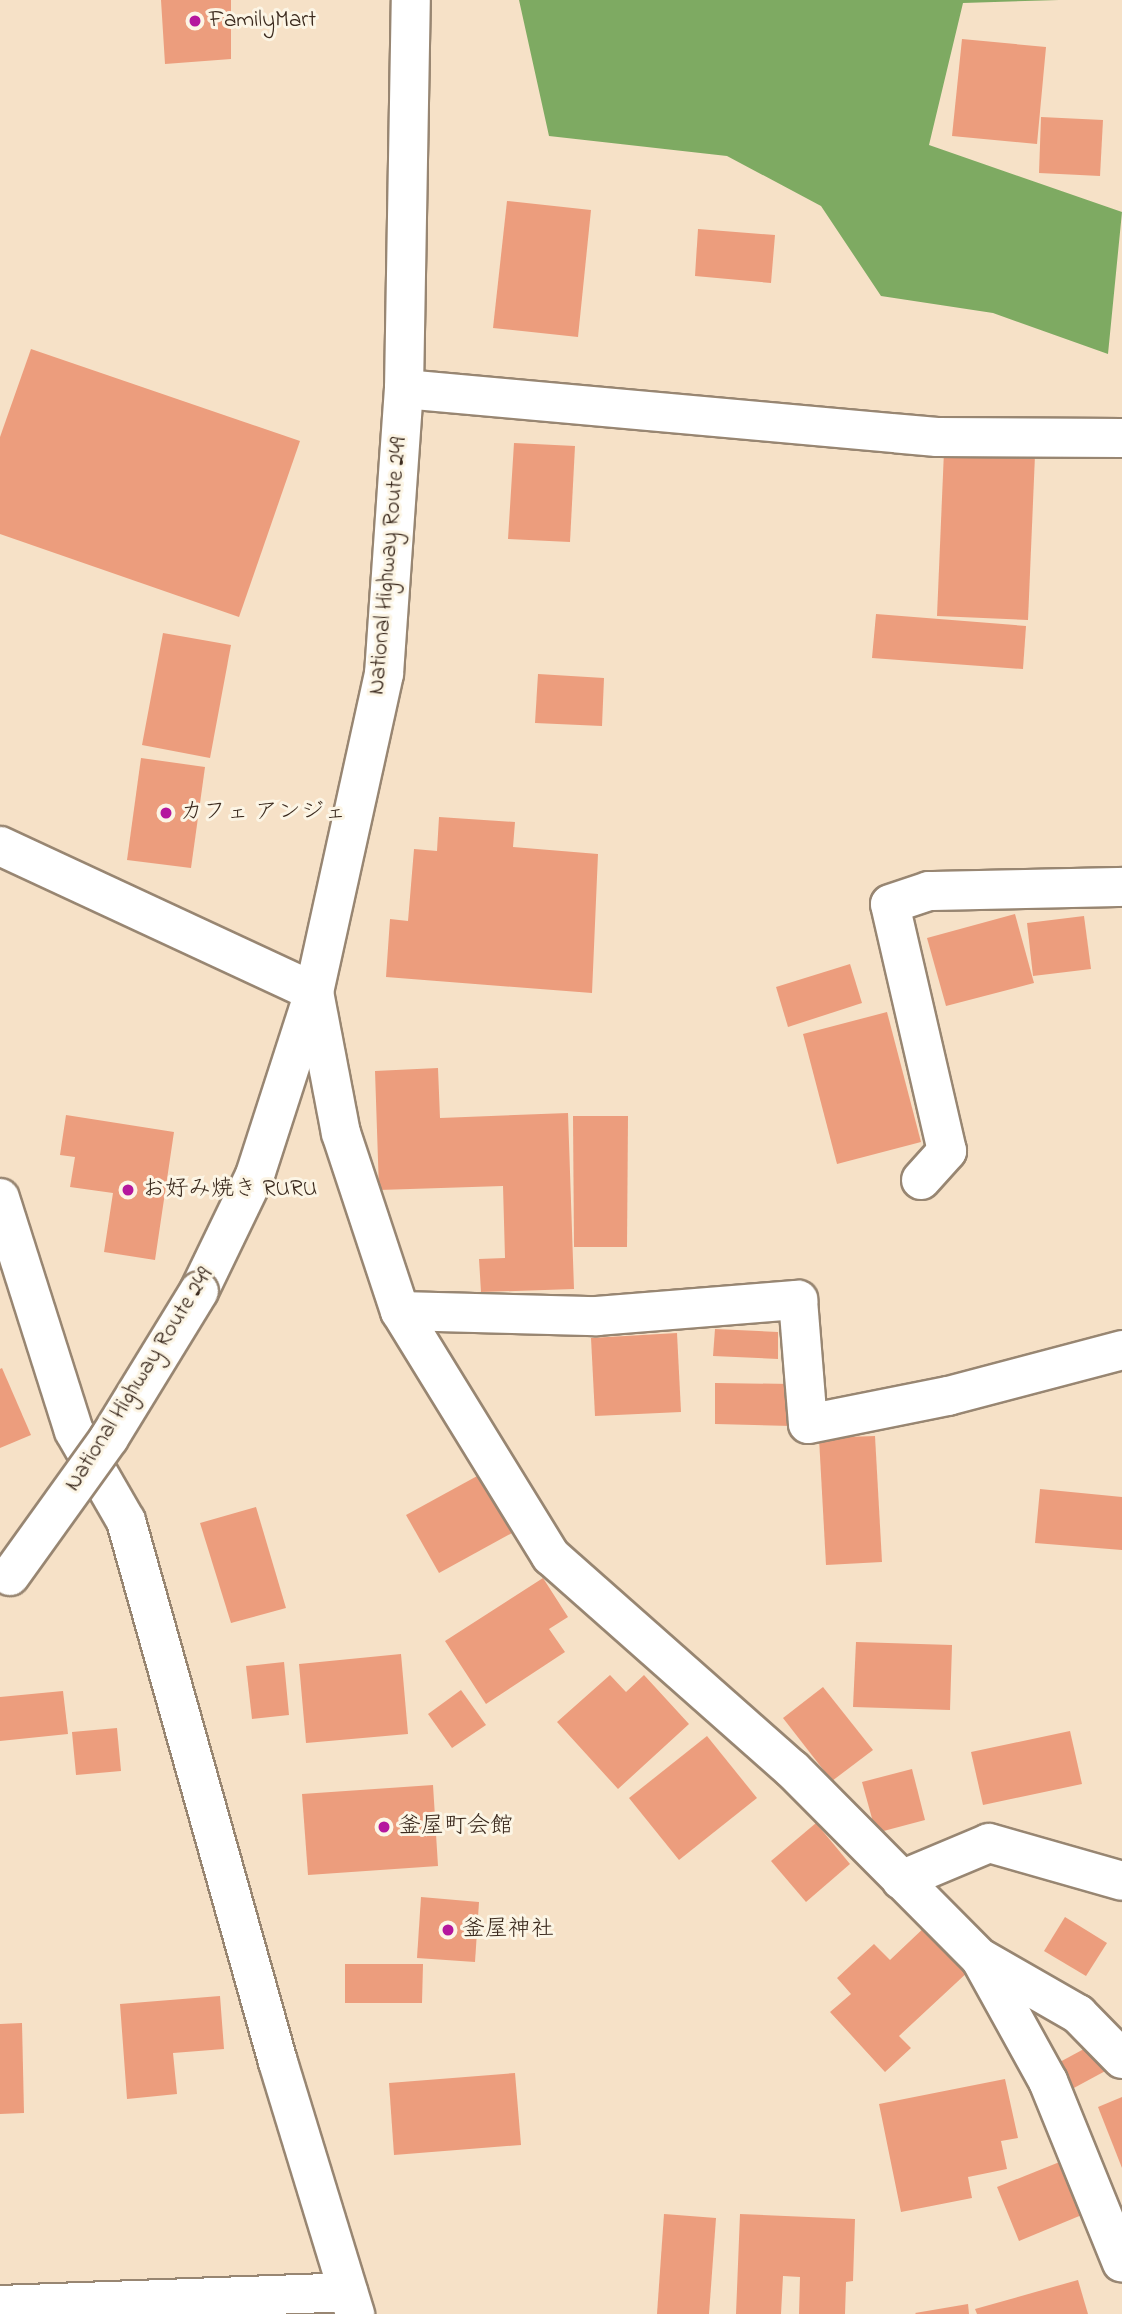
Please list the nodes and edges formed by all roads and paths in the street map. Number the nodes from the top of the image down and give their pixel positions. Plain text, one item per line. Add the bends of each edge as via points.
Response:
1 (411, 0) edge
2 (404, 389) junction
3 (1122, 438) edge
4 (0, 846) edge
5 (1122, 887) edge
6 (314, 992) junction
7 (921, 1181) dead end
8 (0, 1198) edge
9 (400, 1311) junction
10 (1122, 1350) edge
11 (5, 1583) edge
12 (901, 1880) junction
13 (1122, 1881) edge
14 (980, 1958) junction
15 (1122, 2059) edge
16 (1122, 2263) edge
17 (352, 2303) edge
18 (0, 2305) edge

1 - 2 main road, National Highway Route 249
2 - 3 main road via 937,437
2 - 6 main road, National Highway Route 249 via 384,674
4 - 6 main road
5 - 7 main road via 929,891 890,905 947,1151
6 - 9 main road via 341,1133
6 - 11 main road, National Highway Route 249, bridge via 255,1175 199,1291 109,1438
8 - 17 main road via 74,1431 126,1521
9 - 10 main road via 597,1316 798,1300 808,1424 948,1396
9 - 12 main road via 551,1556 792,1769
12 - 13 main road via 989,1843
12 - 14 main road
14 - 15 main road via 1078,2014
14 - 16 main road via 1048,2081
17 - 18 main road

